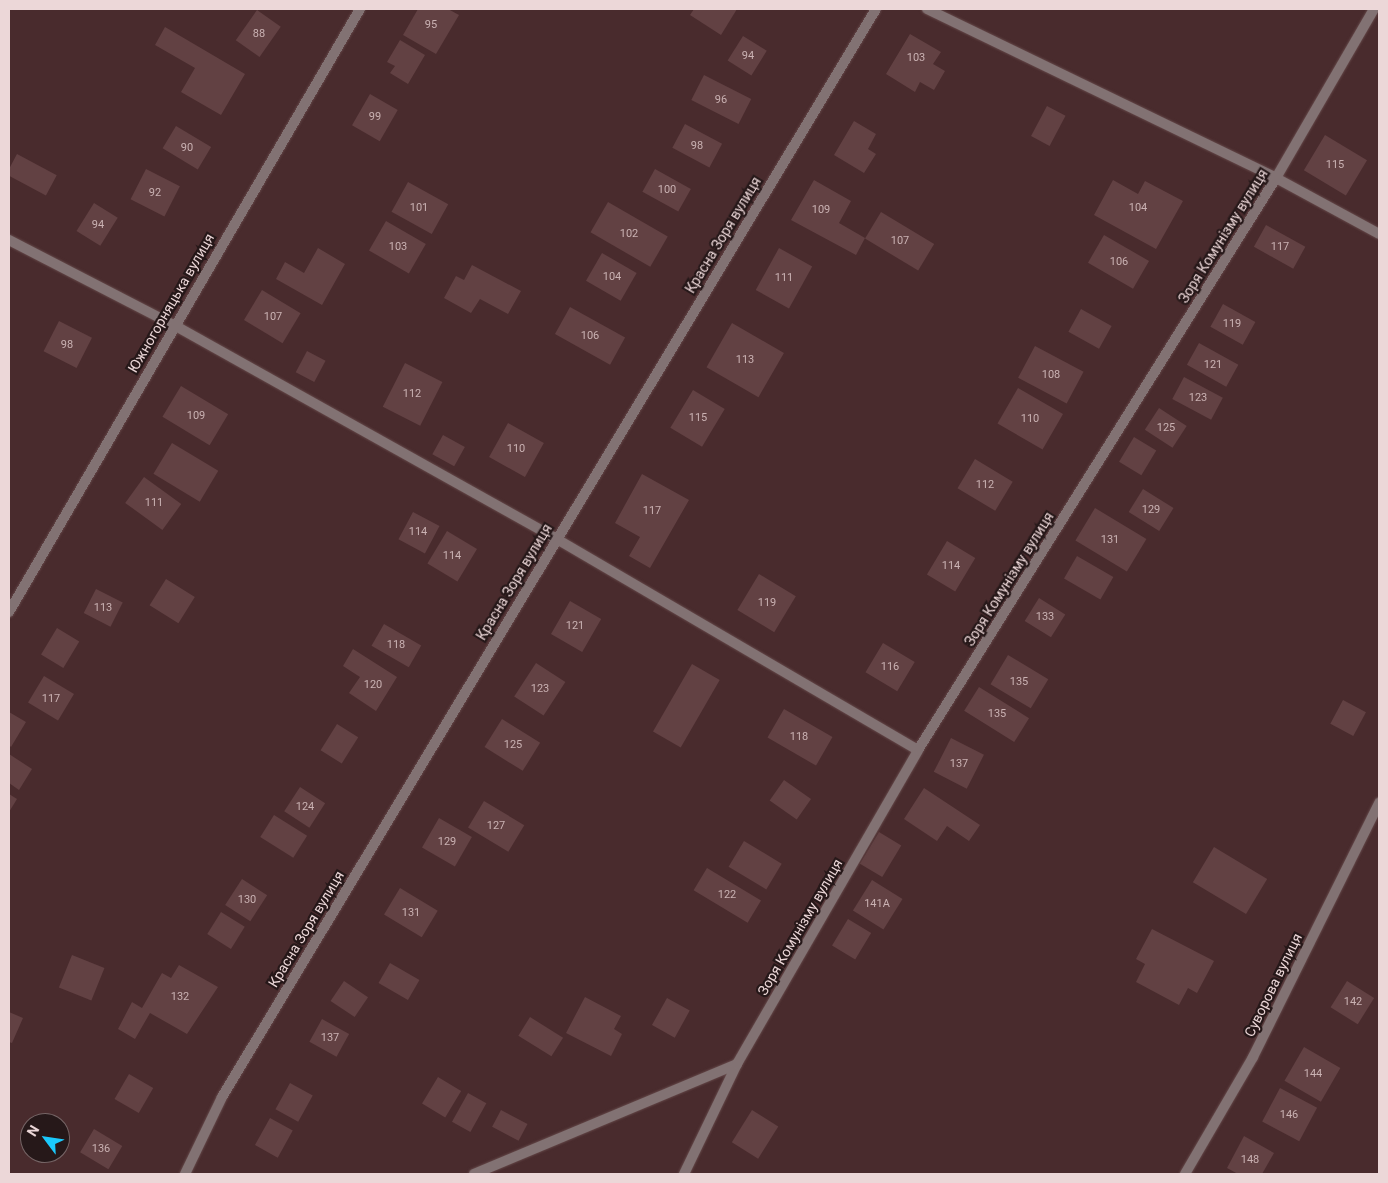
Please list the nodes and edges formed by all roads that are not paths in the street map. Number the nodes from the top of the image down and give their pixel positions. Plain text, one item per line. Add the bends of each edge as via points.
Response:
1 (360, 9) edge
2 (876, 9) edge
3 (926, 9) edge
4 (1374, 9) edge
5 (1276, 178) junction
6 (1379, 234) edge
7 (9, 240) edge
8 (174, 325) junction
9 (555, 538) junction
10 (9, 612) edge
11 (918, 750) junction
12 (1379, 803) edge
13 (737, 1064) junction
14 (185, 1174) edge
15 (474, 1174) edge
16 (684, 1174) edge
17 (1185, 1174) edge

1 - 8 street, Южногорняцька вулиця
2 - 9 street, Красна Зоря вулиця
3 - 5 street
4 - 5 street, Зоря Комунізму вулиця
5 - 6 street
5 - 11 street, Зоря Комунізму вулиця
7 - 8 street
8 - 9 street
8 - 10 street, Южногорняцька вулиця
9 - 11 street
9 - 14 street, Красна Зоря вулиця via 222,1097
11 - 13 street, Зоря Комунізму вулиця
12 - 17 street, Суворова вулиця via 1253,1057
13 - 15 street
13 - 16 street, Зоря Комунізму вулиця

